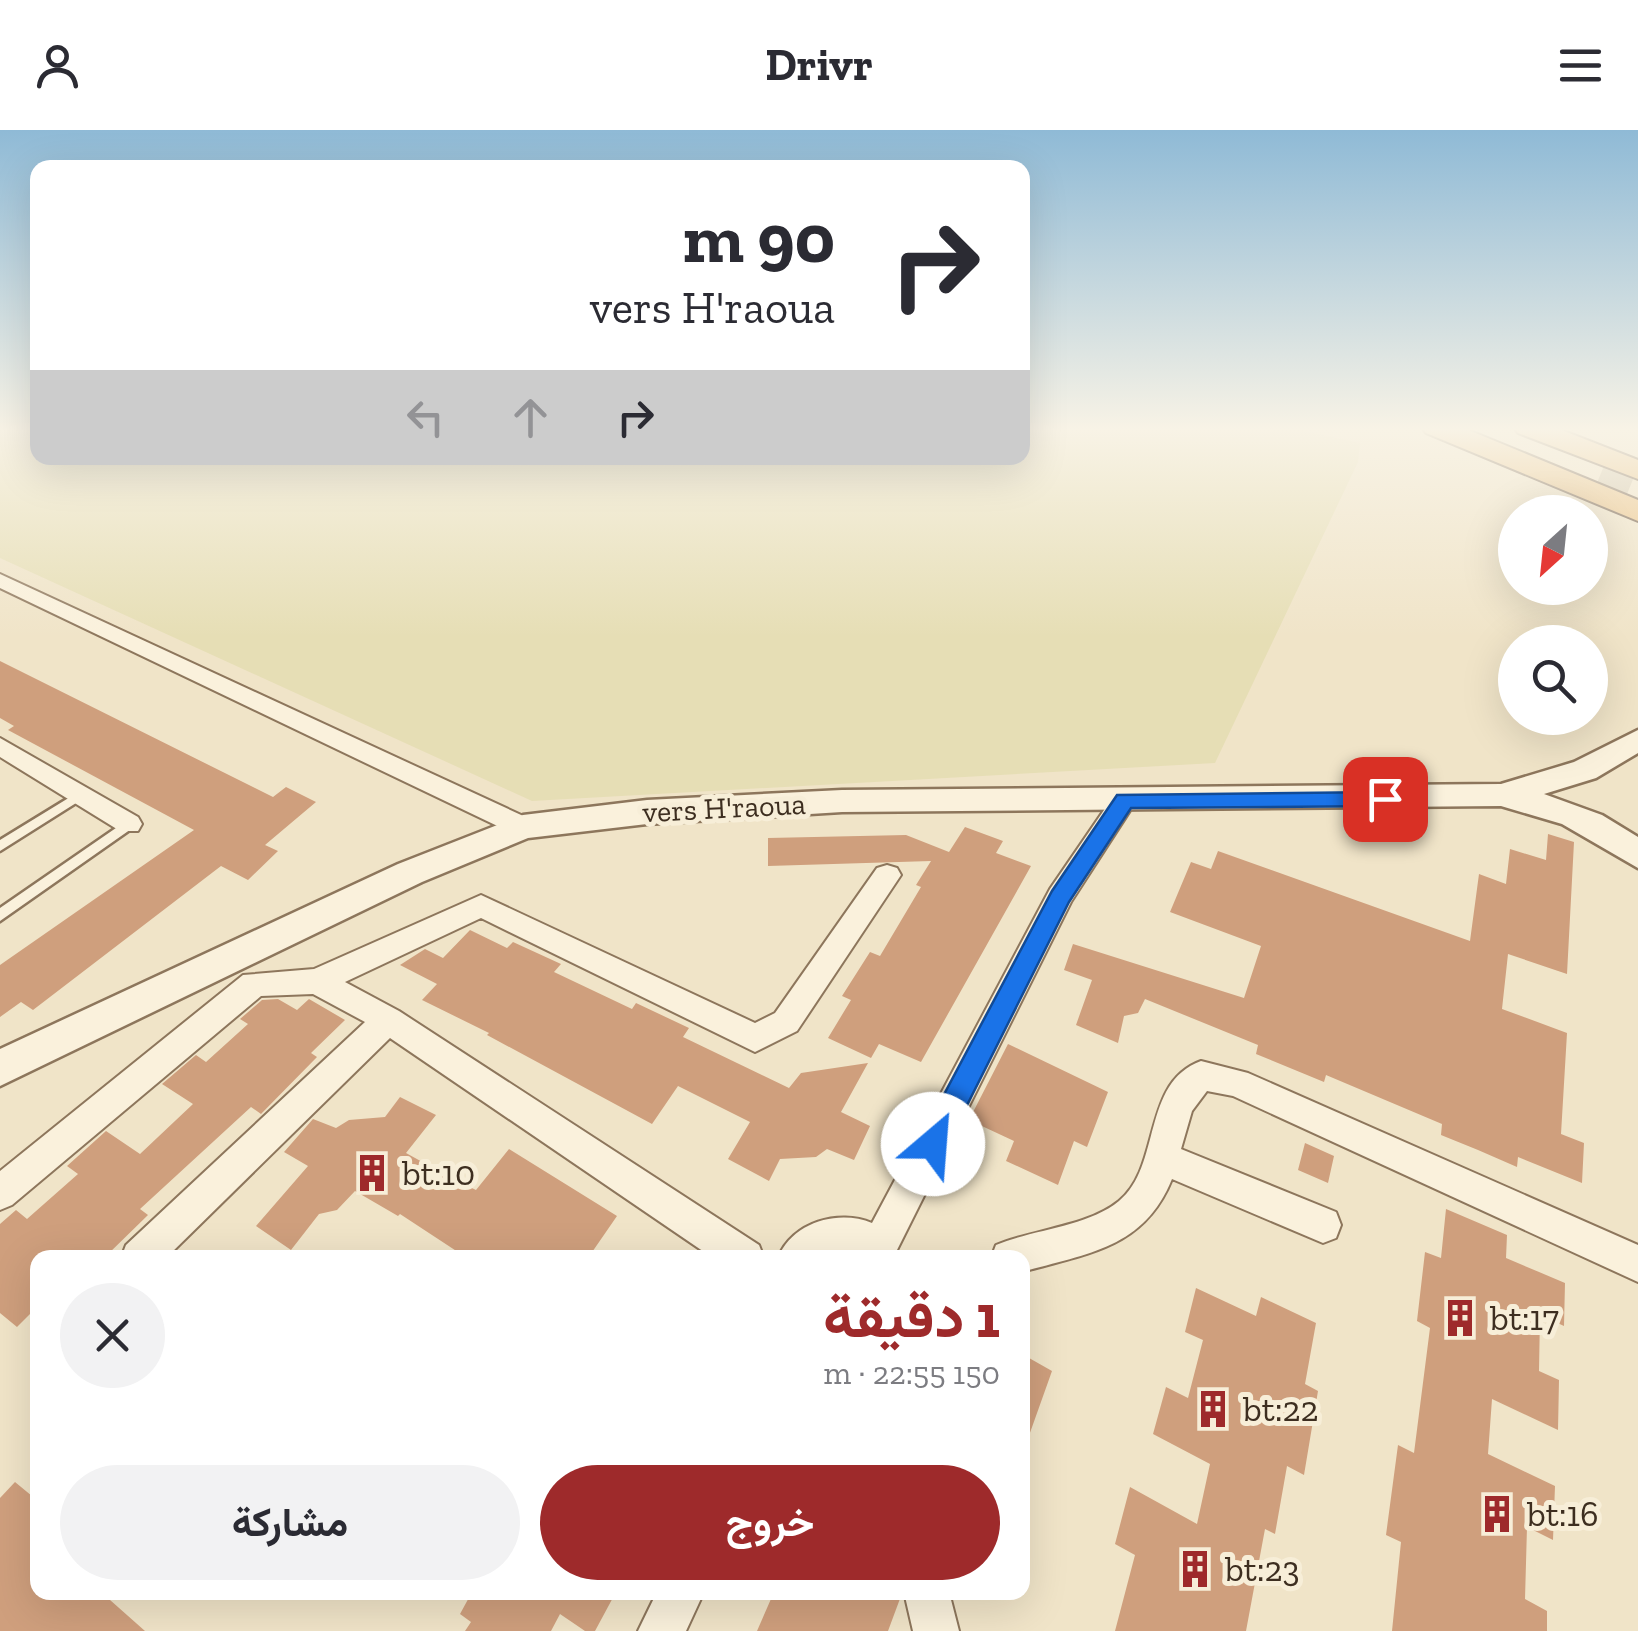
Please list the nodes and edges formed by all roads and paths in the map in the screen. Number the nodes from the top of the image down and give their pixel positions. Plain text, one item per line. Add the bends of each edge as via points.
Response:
1 (1581, 497) edge
2 (1612, 497) edge
3 (1638, 510) tunnel mouth
4 (1638, 542) edge
5 (7, 589) edge
6 (1638, 740) edge
7 (0, 746) edge
8 (80, 795) junction
9 (1501, 795) junction
10 (1124, 800) junction
11 (129, 824) joint
12 (523, 827) junction
13 (0, 846) edge
14 (1638, 854) edge
15 (887, 875) dead end
16 (0, 914) edge
17 (317, 981) junction
18 (388, 1020) junction
19 (0, 1068) edge
20 (1160, 1156) junction
21 (0, 1192) edge
22 (1324, 1225) dead end
23 (158, 1250) edge
24 (734, 1250) edge
25 (803, 1250) edge
26 (877, 1250) edge
27 (882, 1250) edge
28 (1030, 1251) edge
29 (1638, 1264) edge
30 (678, 1600) edge
31 (928, 1600) edge
32 (661, 1631) edge
33 (936, 1631) edge

1 - 4 highway
2 - 3 highway
5 - 12 street
6 - 9 street via 1585,770
7 - 8 street
8 - 11 street
8 - 13 lane
9 - 10 street, vers H'raoua
9 - 14 street via 1564,811
10 - 12 street, vers H'raoua via 842,801
10 - 27 street via 1060,897
11 - 16 lane
12 - 19 street, vers H'raoua via 424,867
15 - 17 street via 786,1022 755,1038 481,906
17 - 18 street
17 - 21 street via 254,984
18 - 23 street
18 - 24 street
20 - 22 street
20 - 28 street via 1149,1196 1130,1216
20 - 29 street via 1182,1094 1201,1075 1218,1077
25 - 26 street via 846,1232
30 - 32 street
31 - 33 street

